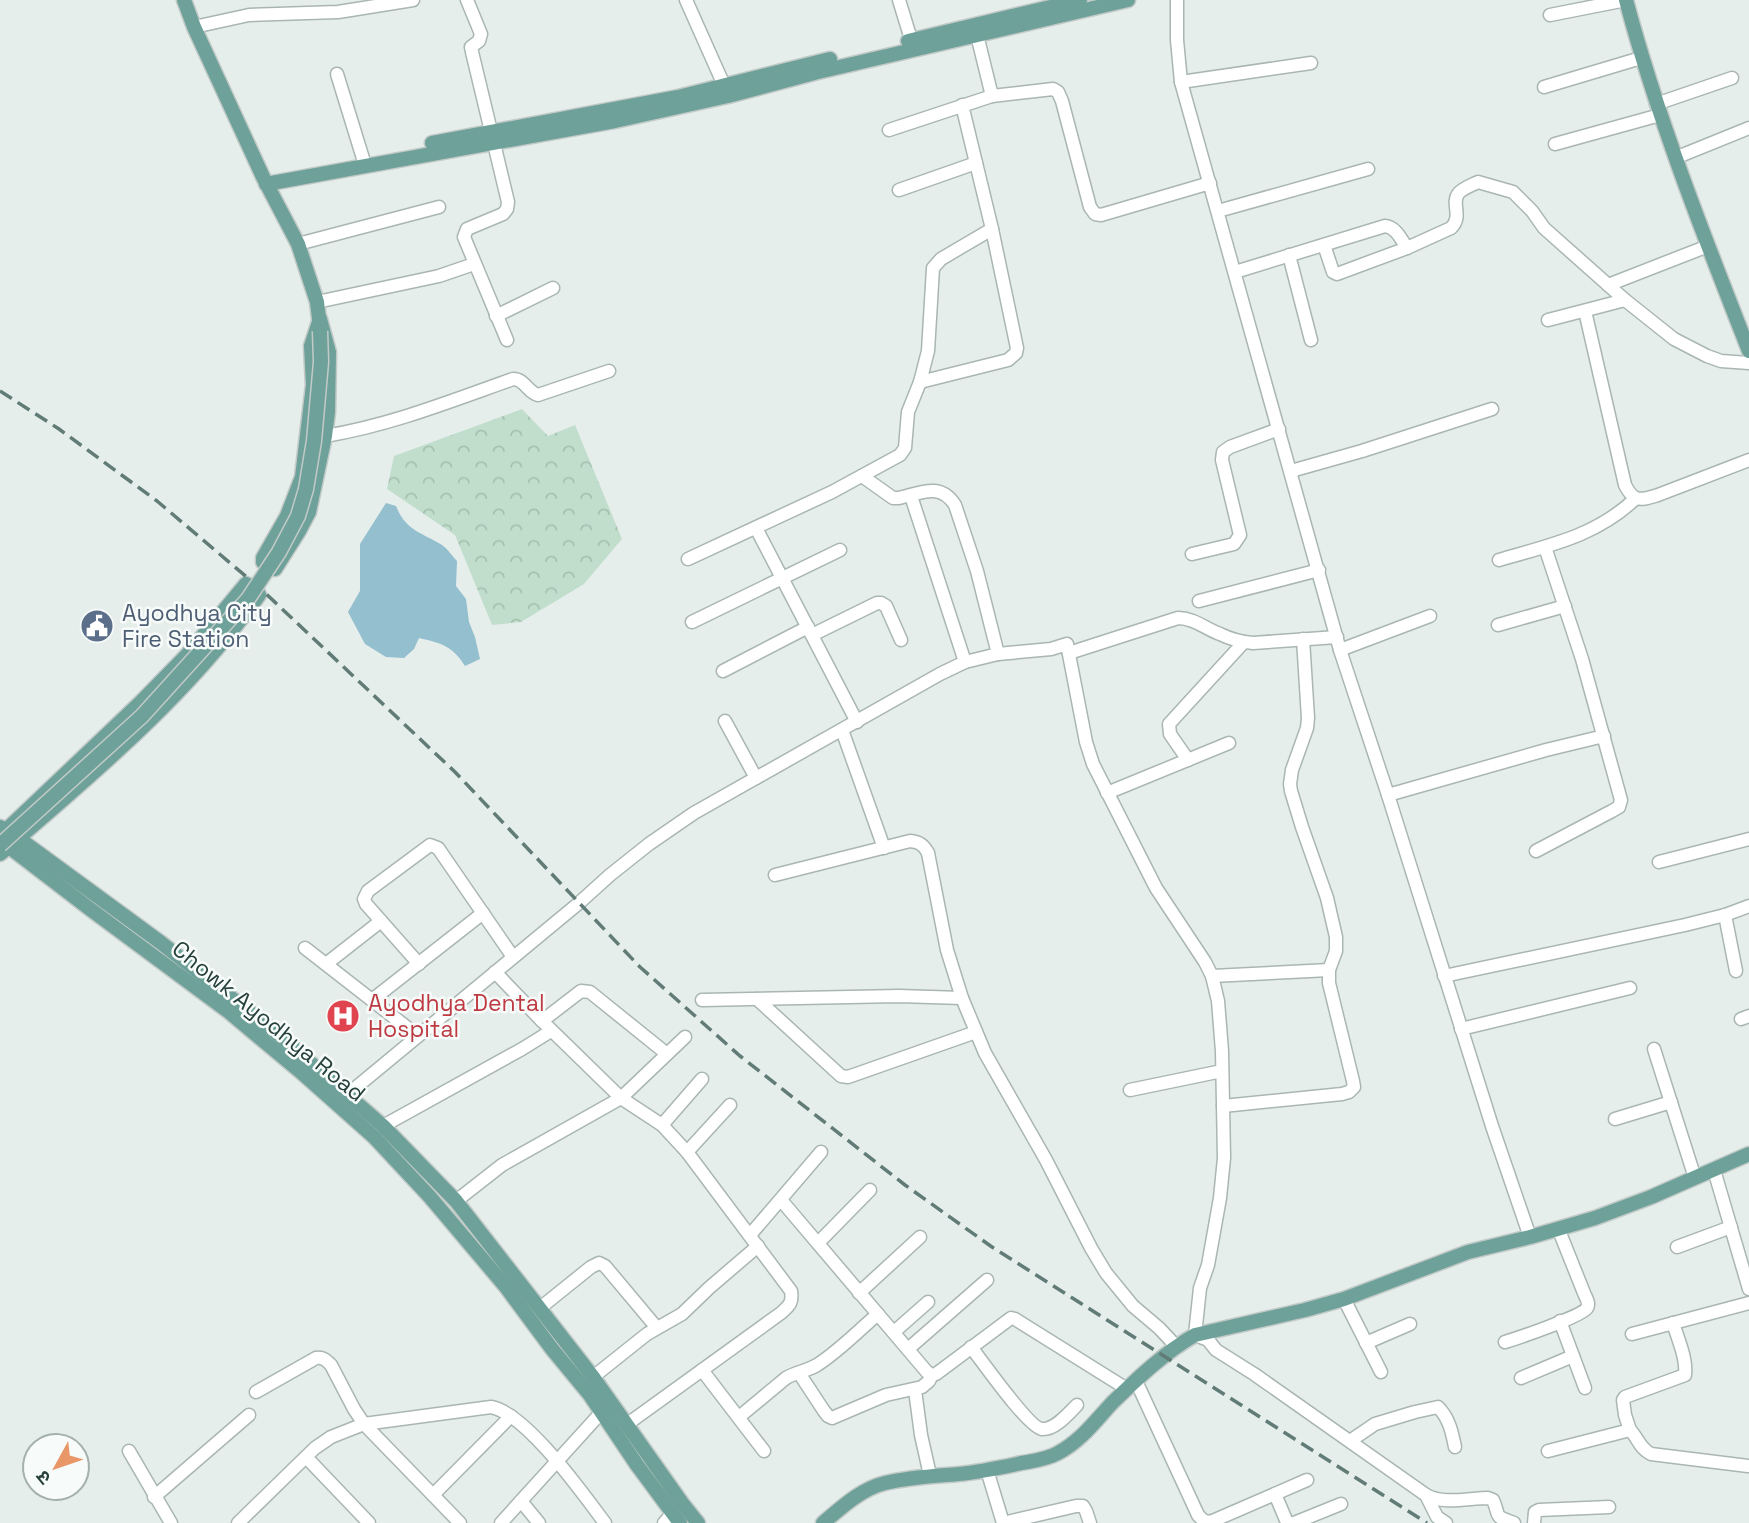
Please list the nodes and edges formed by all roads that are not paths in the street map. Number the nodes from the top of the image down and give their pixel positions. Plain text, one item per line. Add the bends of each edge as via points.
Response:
1 (184, 0) edge
2 (413, 0) edge
3 (467, 0) edge
4 (687, 0) edge
5 (899, 0) edge
6 (1080, 0) edge
7 (1128, 0) edge
8 (1177, 0) edge
9 (1626, 0) edge
10 (1550, 15) dead end
11 (194, 27) junction
12 (977, 35) junction
13 (913, 45) junction
14 (1642, 58) junction
15 (1311, 63) dead end
16 (337, 74) dead end
17 (1732, 78) dead end
18 (1181, 82) junction
19 (1544, 87) dead end
20 (726, 91) junction
21 (992, 96) junction
22 (962, 105) junction
23 (1658, 110) junction
24 (1749, 128) edge
25 (889, 130) dead end
26 (492, 137) junction
27 (1555, 144) dead end
28 (1675, 158) junction
29 (364, 162) junction
30 (976, 163) junction
31 (1368, 169) dead end
32 (264, 180) junction
33 (1210, 183) junction
34 (899, 190) dead end
35 (439, 207) dead end
36 (1218, 211) junction
37 (992, 229) junction
38 (298, 244) junction
39 (1324, 245) junction
40 (1708, 246) junction
41 (1407, 248) junction
42 (1289, 255) junction
43 (474, 264) junction
44 (1235, 272) junction
45 (1608, 285) junction
46 (552, 288) dead end
47 (1625, 300) junction
48 (317, 302) junction
49 (1585, 311) junction
50 (496, 316) junction
51 (1548, 320) dead end
52 (320, 325) junction
53 (507, 340) dead end
54 (1311, 340) dead end
55 (1749, 351) edge
56 (1749, 363) edge
57 (610, 371) dead end
58 (920, 382) junction
59 (1492, 409) dead end
60 (1279, 429) junction
61 (325, 436) junction
62 (1749, 460) edge
63 (1291, 471) junction
64 (862, 476) junction
65 (911, 496) junction
66 (1635, 499) junction
67 (757, 528) junction
68 (1545, 547) junction
69 (841, 550) dead end
70 (1192, 554) dead end
71 (688, 559) dead end
72 (1499, 560) dead end
73 (1319, 570) junction
74 (783, 579) junction
75 (1199, 601) dead end
76 (1565, 606) junction
77 (1430, 616) dead end
78 (692, 622) dead end
79 (1498, 625) dead end
80 (810, 631) junction
81 (1337, 637) junction
82 (1303, 639) junction
83 (901, 640) dead end
84 (1244, 642) junction
85 (1340, 650) junction
86 (1069, 653) junction
87 (998, 654) junction
88 (965, 662) junction
89 (723, 671) dead end
90 (725, 721) dead end
91 (857, 722) junction
92 (842, 730) junction
93 (1604, 736) junction
94 (1229, 743) dead end
95 (1188, 760) junction
96 (756, 778) junction
97 (1107, 793) junction
98 (1388, 795) junction
99 (1749, 839) edge
100 (4, 840) edge
101 (884, 848) junction
102 (1536, 851) dead end
103 (1658, 862) dead end
104 (775, 875) dead end
105 (75, 889) junction
106 (1749, 906) edge
107 (484, 913) junction
108 (1725, 915) junction
109 (381, 921) junction
110 (305, 948) dead end
111 (513, 957) junction
112 (326, 964) junction
113 (419, 964) junction
114 (1329, 970) junction
115 (1736, 971) dead end
116 (495, 972) junction
117 (1212, 976) junction
118 (1444, 976) junction
119 (1630, 988) dead end
120 (962, 998) junction
121 (757, 999) junction
122 (372, 1000) junction
123 (702, 1000) dead end
124 (546, 1026) junction
125 (1461, 1029) junction
126 (976, 1032) junction
127 (418, 1036) junction
128 (685, 1037) dead end
129 (1654, 1049) dead end
130 (667, 1055) junction
131 (1222, 1072) junction
132 (702, 1079) dead end
133 (1130, 1090) dead end
134 (348, 1094) junction
135 (621, 1098) junction
136 (1671, 1102) junction
137 (730, 1105) dead end
138 (1223, 1106) junction
139 (1615, 1119) dead end
140 (662, 1125) junction
141 (383, 1126) junction
142 (687, 1152) junction
143 (821, 1152) dead end
144 (1749, 1154) edge
145 (1714, 1170) junction
146 (1695, 1178) junction
147 (870, 1190) dead end
148 (781, 1200) junction
149 (456, 1201) junction
150 (1731, 1227) junction
151 (1558, 1228) junction
152 (920, 1237) dead end
153 (1530, 1237) junction
154 (754, 1241) junction
155 (818, 1244) junction
156 (1677, 1247) dead end
157 (987, 1280) dead end
158 (1749, 1289) edge
159 (859, 1293) junction
160 (1344, 1298) junction
161 (928, 1302) dead end
162 (536, 1303) junction
163 (1749, 1303) edge
164 (878, 1314) junction
165 (1560, 1321) junction
166 (1410, 1324) dead end
167 (1673, 1324) junction
168 (657, 1328) junction
169 (894, 1332) junction
170 (1632, 1334) dead end
171 (1195, 1335) junction
172 (1506, 1342) dead end
173 (1366, 1343) junction
174 (1176, 1346) junction
175 (971, 1347) junction
176 (908, 1349) junction
177 (1573, 1356) junction
178 (702, 1370) junction
179 (1381, 1372) dead end
180 (799, 1373) junction
181 (932, 1375) junction
182 (593, 1377) junction
183 (1521, 1378) dead end
184 (1131, 1385) junction
185 (1585, 1388) dead end
186 (915, 1390) junction
187 (256, 1392) dead end
188 (1077, 1405) dead end
189 (606, 1407) junction
190 (249, 1415) dead end
191 (511, 1416) junction
192 (739, 1418) junction
193 (364, 1424) junction
194 (626, 1425) junction
195 (1630, 1430) junction
196 (1350, 1441) junction
197 (1455, 1447) dead end
198 (129, 1451) dead end
199 (764, 1451) dead end
200 (1548, 1451) dead end
201 (306, 1457) junction
202 (557, 1460) junction
203 (1748, 1466) edge
204 (987, 1470) junction
205 (930, 1475) junction
206 (1307, 1480) dead end
207 (433, 1494) junction
208 (1275, 1494) junction
209 (1426, 1495) junction
210 (155, 1497) junction
211 (521, 1501) junction
212 (1341, 1504) dead end
213 (1609, 1507) dead end
214 (675, 1516) edge
215 (171, 1523) edge
216 (238, 1523) edge
217 (369, 1523) edge
218 (460, 1523) edge
219 (501, 1523) edge
220 (539, 1523) edge
221 (605, 1523) edge
222 (698, 1523) edge
223 (823, 1523) edge
224 (1003, 1523) edge
225 (1090, 1523) edge
226 (1292, 1523) edge
227 (1446, 1523) edge
228 (1514, 1523) edge
229 (1534, 1523) edge

1 - 11 main road
2 - 11 street via 338,12 249,15
3 - 26 street via 481,34 471,47
4 - 20 street
5 - 13 street
6 - 13 main road
7 - 12 main road
8 - 18 street
9 - 10 street
9 - 14 main road
11 - 32 main road
12 - 13 main road
12 - 21 street
13 - 20 main road via 818,72
14 - 19 street
14 - 23 main road
15 - 18 street
16 - 29 street
17 - 23 street
18 - 33 street
20 - 26 main road via 615,121
21 - 22 street
21 - 33 street via 1058,92 1095,214
22 - 25 street
22 - 30 street
23 - 27 street
23 - 28 main road
24 - 28 street
26 - 29 main road
26 - 43 street via 508,208 467,229 464,237
28 - 40 main road
29 - 32 main road
30 - 34 street
30 - 37 street
31 - 36 street
32 - 38 main road
33 - 36 street
35 - 38 street
36 - 44 street
37 - 58 street via 933,268 928,351
37 - 58 street via 1016,354 1008,360
38 - 48 main road
39 - 41 street via 1389,226
39 - 41 street via 1337,274
39 - 42 street
40 - 45 street
40 - 55 main road
41 - 45 street via 1451,228 1457,218 1458,194 1478,182 1513,192 1544,228
42 - 44 street
42 - 54 street
43 - 48 street
43 - 50 street
44 - 60 street
45 - 47 street
46 - 50 street
47 - 49 street
47 - 56 street via 1674,339 1707,356
48 - 52 main road
49 - 51 street
49 - 66 street via 1625,485
50 - 53 street
52 - 61 main road via 330,352
52 - 61 main road via 311,346 313,385 302,477 287,516 262,558 272,568 309,512
52 - 100 main road, bridge via 321,362 306,489 279,552 248,599 142,716
57 - 61 street via 538,394 513,379 401,419
58 - 64 street via 908,412 905,449
59 - 63 street
60 - 63 street
60 - 70 street via 1223,452 1240,535 1234,544
62 - 66 street via 1658,495
63 - 73 street
64 - 65 street via 893,498
64 - 67 street
65 - 87 street via 934,490 950,497 955,505
65 - 88 street
66 - 68 street via 1604,524
67 - 71 street
67 - 74 street
68 - 72 street
68 - 76 street
69 - 74 street
73 - 75 street
73 - 81 street
74 - 78 street
74 - 80 street
76 - 79 street
76 - 93 street
77 - 85 street
80 - 83 street via 881,603
80 - 89 street
80 - 91 street
81 - 82 street
81 - 85 street
82 - 84 street
82 - 114 street via 1308,719 1292,770 1291,791 1336,937
84 - 86 street via 1178,618
84 - 95 street via 1169,724 1170,734
85 - 98 street
86 - 87 street via 1067,644
86 - 97 street via 1086,742
87 - 88 street
88 - 91 street
90 - 96 street
91 - 92 street
92 - 96 street
92 - 101 street
93 - 98 street
93 - 102 street via 1619,807
94 - 95 street
95 - 97 street
96 - 111 street via 649,844
97 - 117 street via 1156,888
98 - 118 street
99 - 103 street
100 - 100 main road via 187,655 246,584 256,589 259,595 239,622 137,734
100 - 105 main road
101 - 104 street
101 - 120 street via 919,842 928,853 947,950
105 - 134 main road, Chowk Ayodhya Road via 160,942
105 - 189 main road, Chowk Ayodhya Road via 229,1012 374,1137
106 - 108 street
107 - 109 street via 439,848 430,845 365,895 366,904
107 - 111 street
107 - 113 street
108 - 115 street
108 - 118 street
109 - 112 street
109 - 113 street
110 - 112 street
111 - 116 street
112 - 122 street
113 - 122 street
114 - 117 street
114 - 138 street via 1354,1087 1342,1094
116 - 124 street
116 - 127 street
117 - 131 street
118 - 125 street
119 - 125 street
120 - 121 street
120 - 126 street
121 - 123 street
121 - 126 street via 841,1076
122 - 127 street
124 - 130 street via 586,991
124 - 135 street
124 - 141 street via 522,1049
125 - 153 street
126 - 174 street via 1106,1273
127 - 134 street
128 - 130 street
129 - 136 street
130 - 135 street
131 - 133 street
131 - 138 street
132 - 140 street
134 - 141 main road, Chowk Ayodhya Road
135 - 140 street
135 - 149 street via 502,1164
136 - 139 street
136 - 146 street
137 - 142 street
138 - 171 street via 1220,1198 1209,1265 1200,1288
140 - 142 street
141 - 149 main road, Chowk Ayodhya Road
142 - 154 street
143 - 148 street
144 - 145 main road
145 - 146 main road
145 - 150 street
146 - 151 main road
147 - 155 street
148 - 154 street
148 - 155 street
149 - 162 main road, Chowk Ayodhya Road
150 - 156 street
150 - 158 street
151 - 153 main road
151 - 165 street via 1588,1303 1582,1313
152 - 159 street
153 - 160 main road via 1468,1252
154 - 168 street via 682,1314
154 - 178 street via 791,1292 790,1305
155 - 159 street
157 - 176 street
159 - 164 street
160 - 171 main road
160 - 173 street
161 - 169 street
162 - 168 street via 599,1263
162 - 182 main road
163 - 167 street
164 - 169 street
164 - 180 street via 826,1358
165 - 172 street
165 - 177 street
166 - 173 street
167 - 170 street
167 - 195 street via 1685,1375 1625,1397
168 - 182 street
169 - 176 street
171 - 174 main road
171 - 196 street via 1209,1340 1216,1350
173 - 179 street
174 - 184 main road
175 - 181 street
175 - 184 street via 1011,1318
175 - 188 street via 1038,1428 1051,1427
176 - 181 street
177 - 183 street
177 - 185 street
178 - 192 street
178 - 194 street
180 - 186 street via 832,1418 886,1395
180 - 192 street via 786,1378
181 - 186 street
182 - 189 main road
184 - 204 main road via 1058,1453
184 - 208 street via 1203,1521 1216,1520
186 - 205 street
187 - 193 street via 321,1357 331,1364
189 - 194 main road
189 - 202 street
189 - 214 main road via 637,1465
190 - 210 street
191 - 193 street via 491,1407
191 - 202 street
191 - 207 street
192 - 199 street
193 - 201 street via 331,1437
193 - 207 street
194 - 214 main road
195 - 200 street
195 - 203 street via 1651,1454
196 - 197 street via 1375,1424 1438,1407 1450,1426
196 - 209 street
198 - 210 street
201 - 216 street
201 - 217 street
202 - 211 street
202 - 221 street
204 - 205 main road
204 - 224 street
205 - 223 main road via 868,1490
206 - 208 street
207 - 218 street
208 - 226 street via 1286,1520
209 - 227 street via 1437,1517
209 - 228 street via 1441,1500 1488,1498 1501,1519
210 - 215 street
211 - 219 street
211 - 220 street
212 - 226 street
213 - 229 street via 1539,1510
214 - 222 main road
224 - 225 street via 1076,1506 1083,1507

